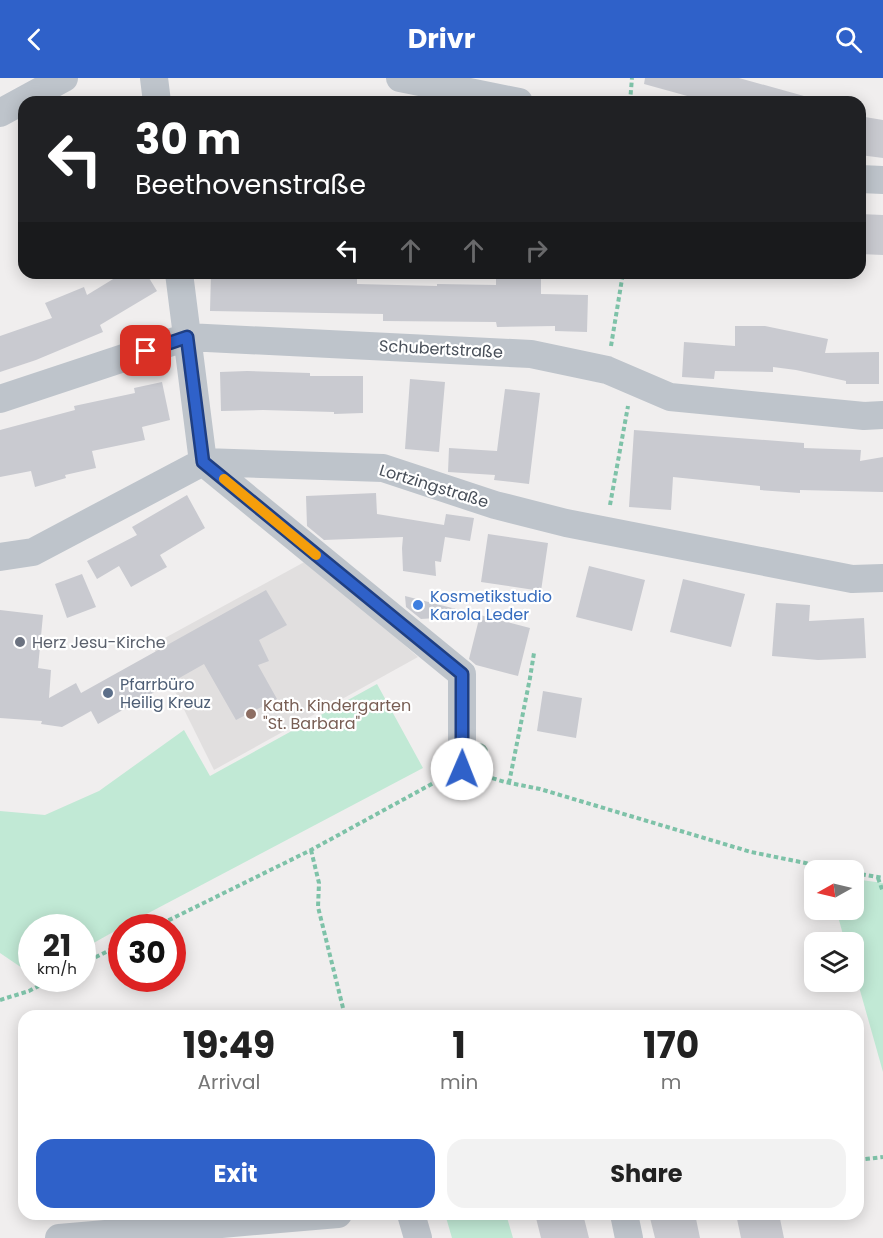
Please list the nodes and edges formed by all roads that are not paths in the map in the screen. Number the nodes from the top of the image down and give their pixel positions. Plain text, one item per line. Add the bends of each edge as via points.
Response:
1 (64, 78) edge
2 (154, 78) edge
3 (400, 78) edge
4 (31, 96) edge
5 (157, 96) edge
6 (489, 96) edge
7 (18, 103) edge
8 (0, 113) edge
9 (866, 179) edge
10 (883, 180) edge
11 (180, 279) edge
12 (187, 337) junction
13 (0, 399) edge
14 (883, 415) edge
15 (203, 462) junction
16 (0, 556) edge
17 (883, 578) edge
18 (462, 769) road end
19 (268, 1220) edge
20 (413, 1220) edge
21 (625, 1220) edge
22 (60, 1238) edge
23 (418, 1238) edge
24 (629, 1238) edge

1 - 4 street
2 - 5 street
3 - 6 street
7 - 8 street
9 - 10 street
11 - 12 street
12 - 13 street, Schubertstraße
12 - 14 street, Schubertstraße via 531,354 620,376 670,397
12 - 15 street
15 - 16 street, Lortzingstraße via 33,552
15 - 17 street, Lortzingstraße via 383,468 495,505 566,523 852,579
15 - 18 street via 462,674
19 - 22 street
20 - 23 street
21 - 24 street

